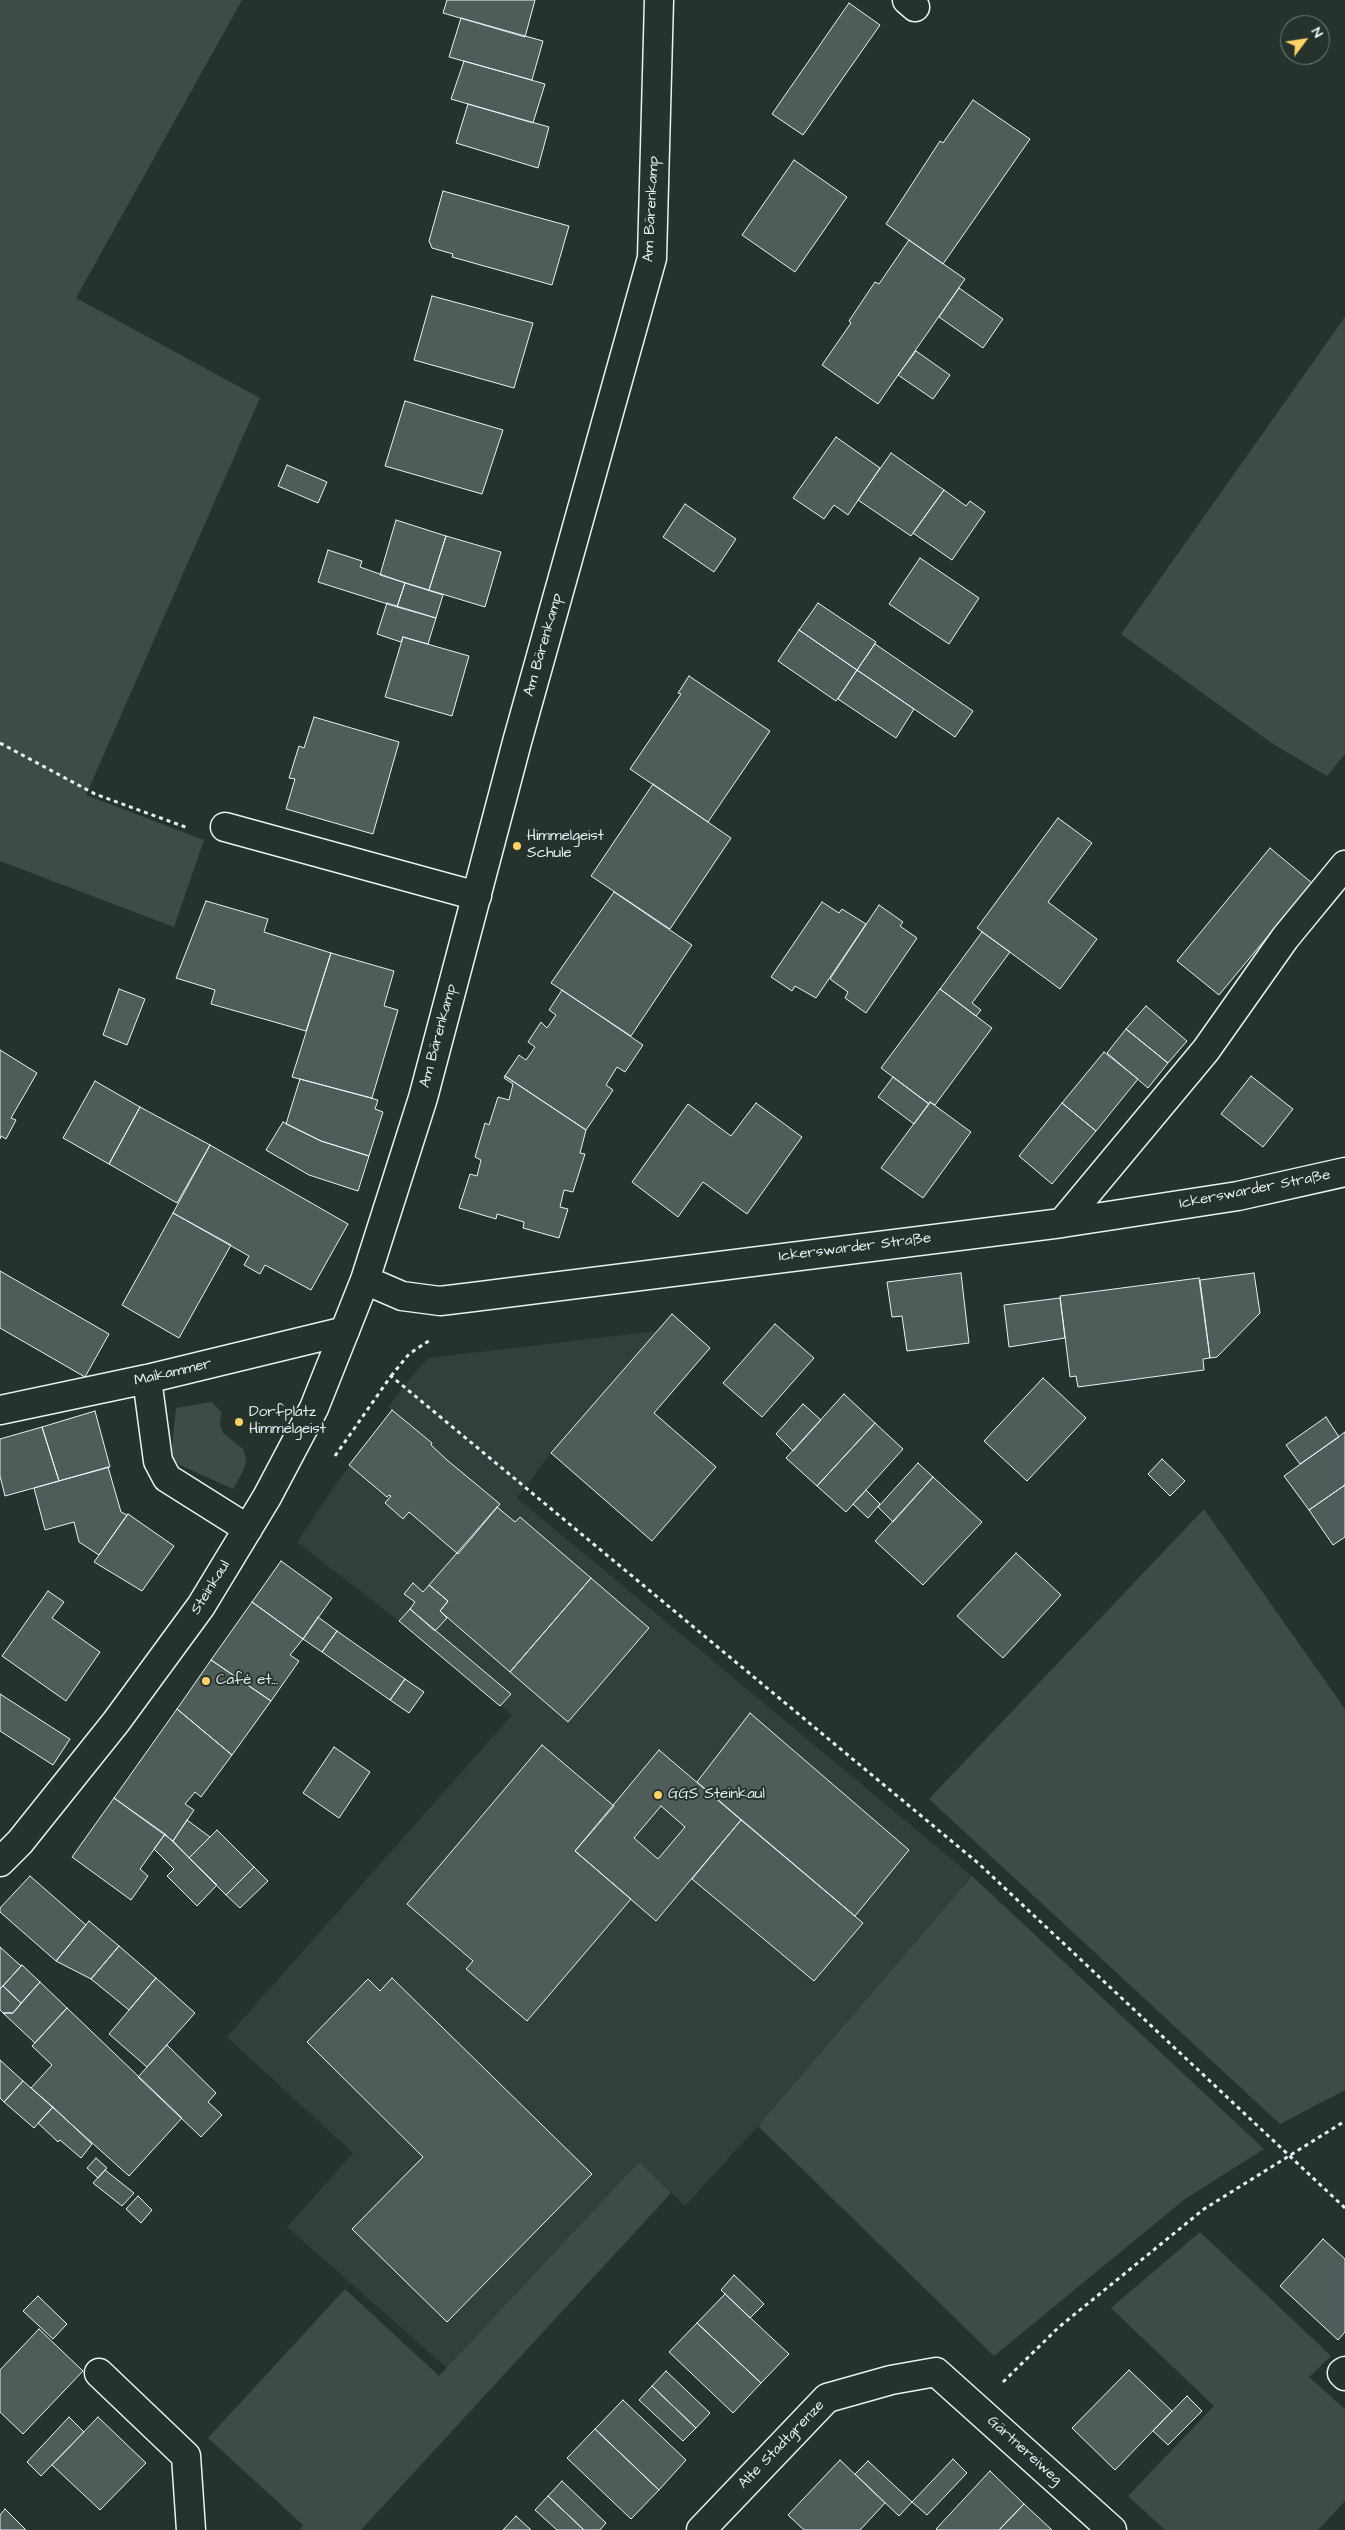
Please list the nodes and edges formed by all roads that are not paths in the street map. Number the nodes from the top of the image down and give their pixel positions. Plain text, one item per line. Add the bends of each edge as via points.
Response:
1 (659, 0) edge
2 (225, 827) road end
3 (1345, 865) edge
4 (477, 896) junction
5 (1345, 1172) edge
6 (1062, 1222) junction
7 (365, 1280) junction
8 (344, 1331) junction
9 (147, 1380) junction
10 (0, 1410) edge
11 (248, 1529) junction
12 (0, 1862) edge
13 (1345, 2370) edge
14 (936, 2372) joint
15 (99, 2373) dead end
16 (1345, 2376) edge
17 (191, 2530) edge
18 (701, 2530) edge
19 (1112, 2530) edge

1 - 4 street, Am Bärenkamp via 652,258 519,732
2 - 4 street
3 - 6 street via 1285,938 1206,1050
4 - 7 street, Am Bärenkamp via 423,1098
5 - 6 street, Ickerswarder Straße via 1238,1196
6 - 7 street, Ickerswarder Straße via 440,1301 402,1296
7 - 8 street, Steinkaul
8 - 9 street, Maikammer
8 - 11 street, Steinkaul via 314,1408
9 - 10 street, Maikammer
9 - 11 street via 158,1461 168,1478
11 - 12 street, Steinkaul via 201,1606 116,1722 20,1842
13 - 16 street via 1342,2373
14 - 18 street, Alte Stadtgrenze via 891,2380 827,2398
14 - 19 street, Gärtnereiweg
15 - 17 street via 186,2456

